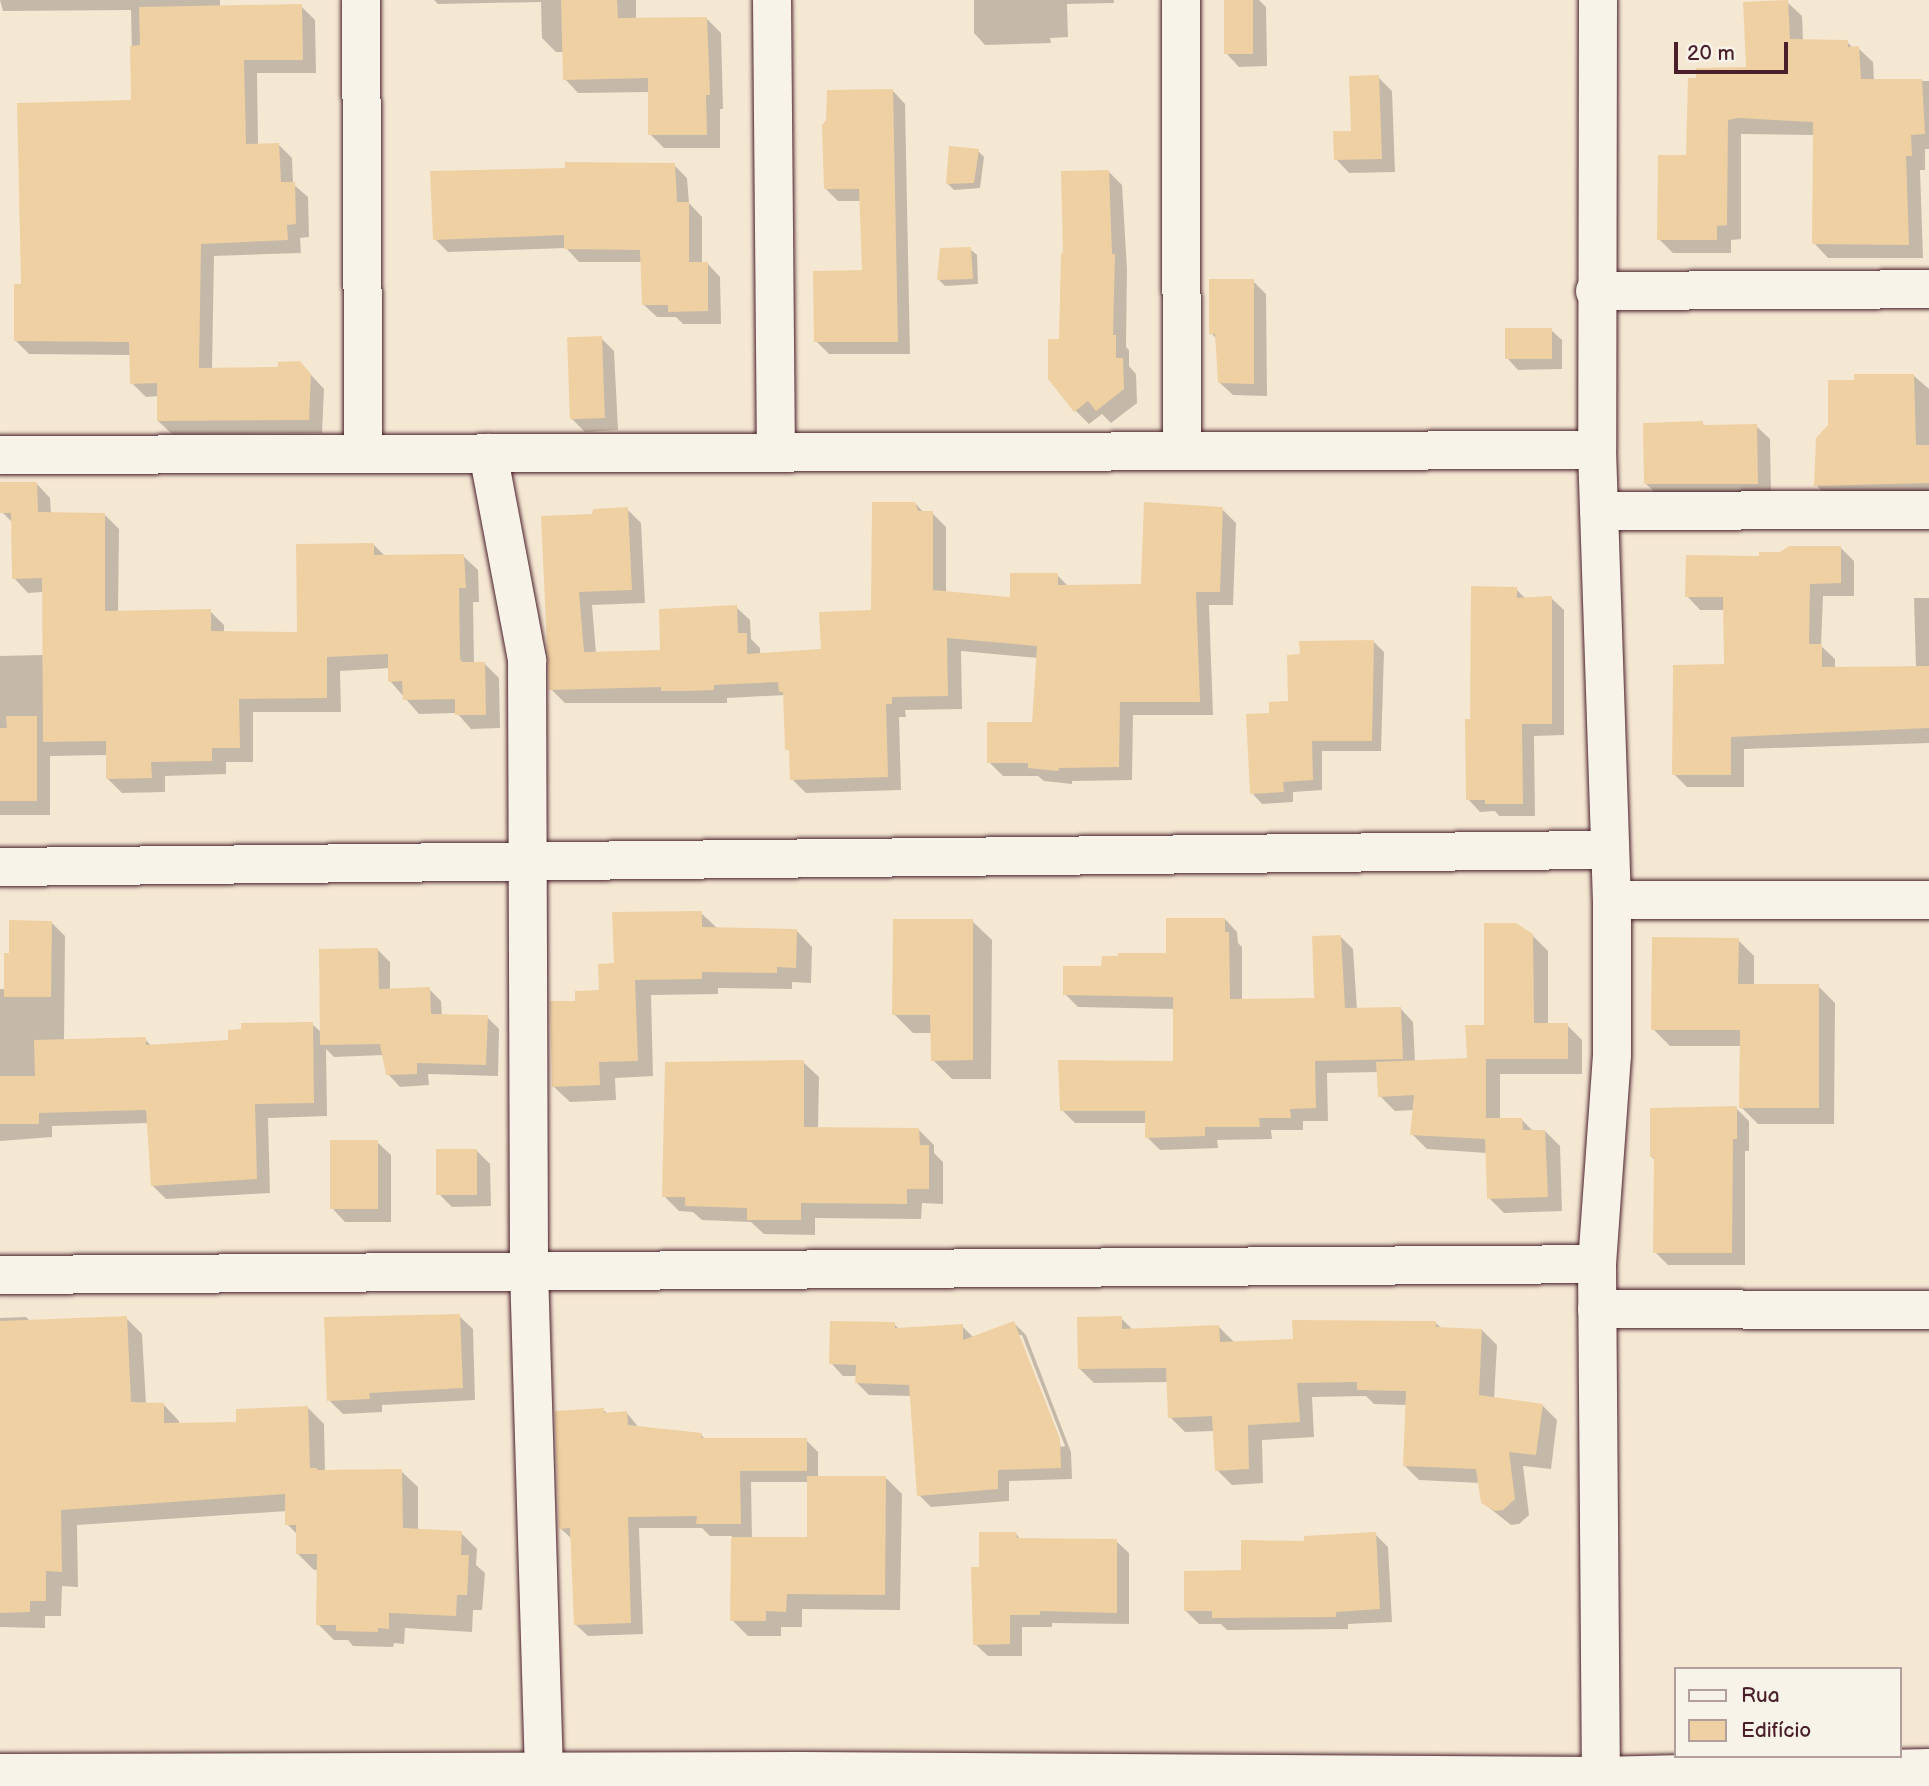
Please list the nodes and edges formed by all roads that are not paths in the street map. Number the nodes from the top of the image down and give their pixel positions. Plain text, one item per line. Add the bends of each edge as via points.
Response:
1 (361, 0) edge
2 (772, 0) edge
3 (1181, 0) edge
4 (1598, 0) edge
5 (1929, 289) edge
6 (1595, 291) junction
7 (1597, 450) junction
8 (1182, 451) junction
9 (776, 452) junction
10 (488, 453) junction
11 (363, 454) junction
12 (0, 455) edge
13 (1599, 510) junction
14 (1929, 510) edge
15 (1608, 850) junction
16 (527, 862) junction
17 (0, 867) edge
18 (1612, 900) junction
19 (1929, 900) edge
20 (1597, 1264) junction
21 (529, 1270) junction
22 (0, 1275) edge
23 (1597, 1309) junction
24 (1929, 1310) edge
25 (1929, 1768) edge
26 (544, 1771) junction
27 (0, 1773) edge
28 (802, 1779) edge
29 (1200, 1779) edge
30 (1601, 1781) edge

1 - 11 street
2 - 9 street
3 - 8 street
4 - 6 street
5 - 6 street
6 - 7 street
7 - 8 street
7 - 13 street
8 - 9 street
9 - 10 street
10 - 11 street
10 - 16 street via 527,660
11 - 12 street
13 - 14 street
13 - 15 street
15 - 16 street
15 - 18 street
16 - 17 street
16 - 21 street
18 - 19 street
18 - 20 street via 1612,1055
20 - 21 street
20 - 23 street
21 - 22 street
21 - 26 street
23 - 24 street
23 - 30 street
25 - 30 street
26 - 27 street
26 - 28 street
28 - 29 street
29 - 30 street

